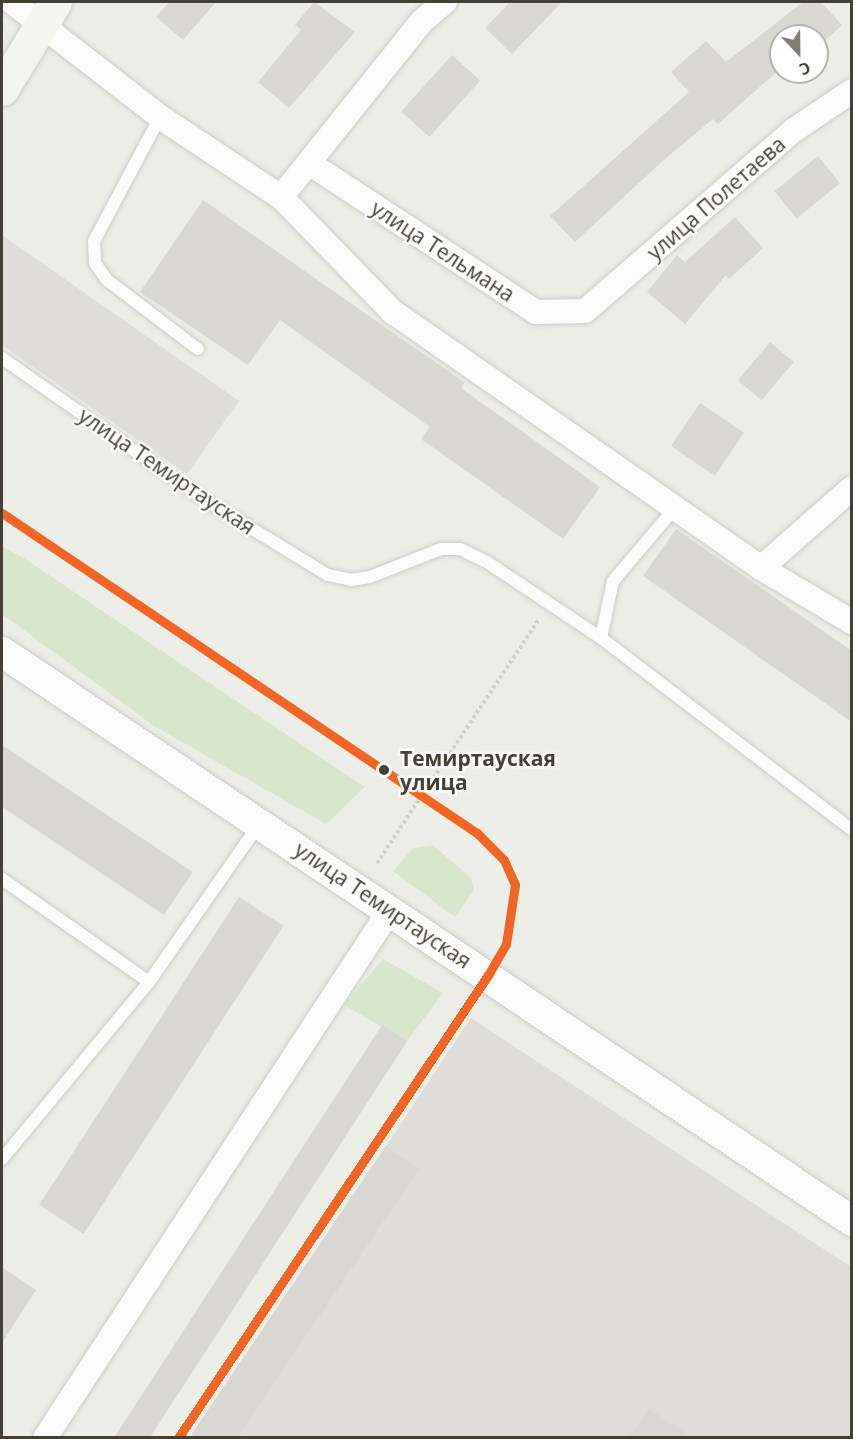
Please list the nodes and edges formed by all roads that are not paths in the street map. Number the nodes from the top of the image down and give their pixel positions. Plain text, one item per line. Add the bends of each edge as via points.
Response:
1 (12, 2) edge
2 (445, 2) edge
3 (48, 12) edge
4 (2, 89) edge
5 (852, 91) edge
6 (160, 117) junction
7 (309, 163) junction
8 (281, 197) junction
9 (585, 311) joint
10 (198, 349) dead end
11 (2, 358) edge
12 (852, 488) edge
13 (675, 508) junction
14 (761, 568) junction
15 (852, 622) edge
16 (601, 638) junction
17 (2, 652) edge
18 (261, 822) junction
19 (852, 830) edge
20 (2, 879) edge
21 (390, 910) junction
22 (149, 982) junction
23 (2, 1159) edge
24 (852, 1221) edge
25 (45, 1437) edge

1 - 3 street
2 - 7 street via 422,21
3 - 4 main road
3 - 6 street
5 - 9 street, улица Полетаева via 794,130
6 - 8 street
6 - 10 lane via 94,241 94,263 107,280
7 - 8 street
7 - 9 street, улица Тельмана via 536,312
8 - 13 street via 393,312
11 - 16 lane, улица Темиртауская via 205,500 328,575 351,580 441,549 460,549
12 - 14 street
13 - 14 street
13 - 16 lane via 613,581
14 - 15 street
16 - 19 lane, улица Темиртауская
17 - 18 street, улица Темиртауская
18 - 21 street, улица Темиртауская
18 - 22 lane
20 - 22 lane
21 - 24 street, улица Темиртауская
21 - 25 street
22 - 23 lane

